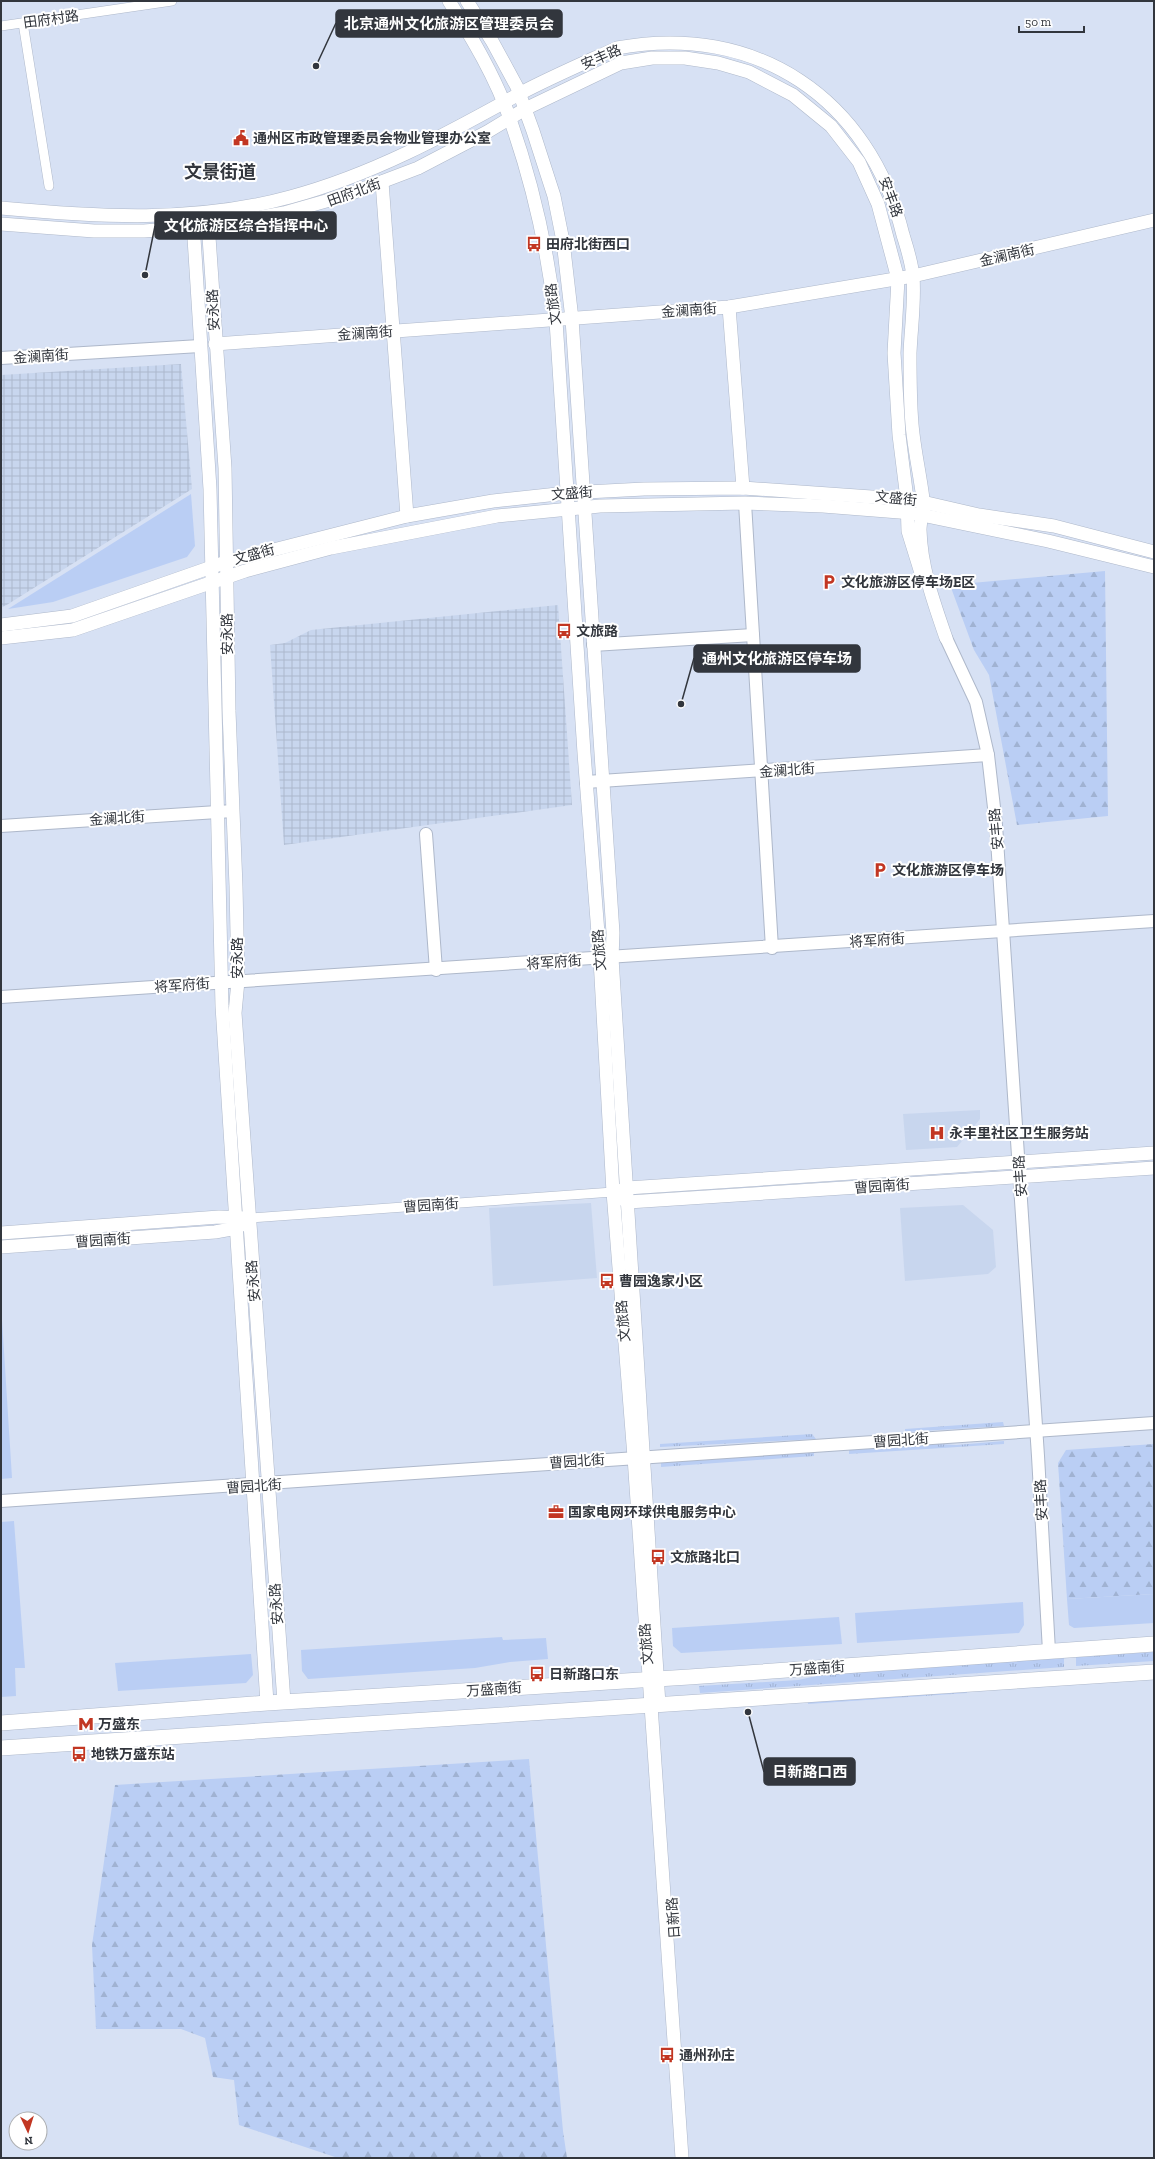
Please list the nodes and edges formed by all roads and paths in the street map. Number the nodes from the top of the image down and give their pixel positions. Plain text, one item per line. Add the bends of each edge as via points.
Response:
1 (172, 1) edge
2 (449, 1) edge
3 (467, 1) edge
4 (23, 24) junction
5 (1, 26) edge
6 (520, 94) junction
7 (503, 104) junction
8 (525, 109) junction
9 (510, 119) junction
10 (382, 182) junction
11 (49, 186) dead end
12 (1, 208) edge
13 (199, 213) junction
14 (1154, 220) edge
15 (1, 224) edge
16 (201, 227) junction
17 (913, 276) junction
18 (898, 279) junction
19 (729, 307) junction
20 (572, 319) junction
21 (556, 321) junction
22 (393, 331) junction
23 (215, 344) junction
24 (200, 346) junction
25 (1, 358) edge
26 (743, 488) junction
27 (567, 493) junction
28 (583, 493) junction
29 (907, 499) junction
30 (923, 501) junction
31 (745, 503) junction
32 (584, 508) junction
33 (568, 509) junction
34 (908, 513) junction
35 (923, 515) junction
36 (407, 516) junction
37 (1154, 552) edge
38 (226, 562) junction
39 (211, 567) junction
40 (1154, 567) edge
41 (226, 577) junction
42 (212, 582) junction
43 (1, 625) edge
44 (753, 635) junction
45 (1, 638) edge
46 (946, 638) junction
47 (593, 645) junction
48 (988, 755) junction
49 (762, 772) junction
50 (586, 782) junction
51 (602, 782) junction
52 (233, 811) junction
53 (217, 812) junction
54 (1, 826) edge
55 (426, 834) dead end
56 (1154, 922) edge
57 (1003, 931) junction
58 (772, 948) junction
59 (606, 958) junction
60 (436, 970) junction
61 (238, 981) junction
62 (223, 983) junction
63 (1, 997) edge
64 (1154, 1153) edge
65 (1019, 1162) junction
66 (1154, 1168) edge
67 (1020, 1177) junction
68 (627, 1188) junction
69 (613, 1192) junction
70 (628, 1202) junction
71 (250, 1218) junction
72 (236, 1222) junction
73 (1, 1233) edge
74 (1, 1248) edge
75 (1154, 1423) edge
76 (1036, 1430) junction
77 (639, 1456) junction
78 (269, 1485) junction
79 (254, 1486) junction
80 (1, 1501) edge
81 (1154, 1644) edge
82 (1049, 1651) junction
83 (1154, 1672) edge
84 (654, 1679) junction
85 (284, 1702) junction
86 (267, 1703) junction
87 (655, 1704) junction
88 (1, 1723) edge
89 (1, 1748) edge
90 (682, 2158) edge
91 (689, 2158) edge

1 - 4 street, 田府村路
2 - 7 main road, 文旅路 via 477,47
3 - 6 main road, 文旅路
4 - 5 street, 田府村路
4 - 11 street
6 - 7 main road, 田府北街
6 - 8 main road, 文旅路
6 - 17 main road, 安丰路 via 616,48 634,44 704,44 738,52 771,64 820,96 842,115 863,140 880,168 893,198
7 - 9 main road, 文旅路
7 - 13 main road, 田府北街 via 432,142 364,173 289,198 242,208
8 - 9 main road, 田府北街
8 - 18 main road, 安丰路 via 621,63 642,59 669,57 702,60 734,67 764,79 793,95 819,115 859,162 878,204
8 - 20 main road, 文旅路 via 554,196 563,241
9 - 10 main road, 田府北街 via 418,168
9 - 21 main road, 文旅路 via 535,201
10 - 16 main road, 田府北街 via 284,213
10 - 22 main road
12 - 13 main road, 田府北街 via 94,216
13 - 16 main road, 安永路
14 - 17 main road, 金澜南街
15 - 16 main road, 田府北街 via 119,232
16 - 23 main road, 安永路
16 - 24 main road, 安永路 via 194,238
17 - 18 main road, 金澜南街
17 - 30 main road, 安丰路 via 910,354 912,424
18 - 19 main road, 金澜南街
18 - 29 main road, 安丰路 via 894,353 899,435
19 - 20 main road, 金澜南街
19 - 26 main road
20 - 21 main road, 金澜南街
20 - 28 main road, 文旅路
21 - 22 main road, 金澜南街
21 - 27 main road, 文旅路
22 - 23 main road, 金澜南街
22 - 36 main road
23 - 38 main road, 安永路 via 225,468
24 - 25 street, 金澜南街
24 - 39 main road, 安永路 via 210,489
26 - 28 main road, 文盛街 via 644,489
26 - 29 main road, 文盛街
27 - 28 main road, 文盛街
27 - 33 main road, 文旅路
27 - 36 main road, 文盛街 via 493,501
28 - 32 main road, 文旅路
29 - 30 main road, 文盛街
29 - 34 main road, 安丰路
30 - 35 main road, 安丰路
30 - 37 main road, 文盛街 via 979,515 1054,526
31 - 32 main road, 文盛街
31 - 34 main road, 文盛街
31 - 44 street
32 - 33 main road, 文盛街
32 - 47 main road, 文旅路
33 - 41 main road, 文盛街 via 497,516 405,533 331,548
33 - 50 main road, 文旅路
34 - 35 main road, 文盛街
34 - 46 main road, 安丰路 via 908,531 916,562
35 - 40 main road, 文盛街 via 1048,541
35 - 46 main road, 安丰路 via 920,529 928,586
36 - 38 main road, 文盛街
38 - 39 main road, 文盛街
38 - 41 main road, 安永路
39 - 42 main road, 安永路
39 - 43 main road, 文盛街 via 72,616
41 - 42 main road, 文盛街
41 - 52 main road, 安永路
42 - 45 main road, 文盛街 via 73,630
42 - 53 main road, 安永路
44 - 47 street
44 - 49 street
46 - 48 street, 安丰路 via 976,702
47 - 51 main road, 文旅路
48 - 49 street, 金澜北街
48 - 57 street, 安丰路 via 996,825
49 - 51 street, 金澜北街
49 - 58 street
50 - 51 street, 金澜北街
50 - 59 main road, 文旅路
51 - 59 main road, 文旅路 via 613,933
52 - 53 street, 金澜北街
52 - 61 main road, 安永路
53 - 54 street, 金澜北街
53 - 62 main road, 安永路
55 - 60 street
56 - 57 street, 将军府街
57 - 58 street, 将军府街
57 - 65 street, 安丰路
58 - 59 street, 将军府街
59 - 60 street, 将军府街
59 - 68 main road, 文旅路
59 - 69 main road, 文旅路
60 - 61 street, 将军府街
61 - 62 street, 将军府街
61 - 71 main road, 安永路 via 235,1013
62 - 63 street, 将军府街
62 - 72 main road, 安永路 via 222,1006
64 - 65 main road, 曹园南街
65 - 67 street, 安丰路
65 - 68 main road, 曹园南街
66 - 67 main road, 曹园南街
67 - 70 main road, 曹园南街
67 - 76 street, 安丰路
68 - 69 main road, 曹园南街
68 - 70 main road, 文旅路
69 - 70 main road
69 - 71 street, 曹园南街
69 - 77 main road, 文旅路
70 - 77 main road, 文旅路
71 - 72 main road, 曹园南街
71 - 78 main road, 安永路
72 - 73 main road, 曹园南街
72 - 74 main road, 曹园南街 via 215,1232
72 - 79 main road, 安永路
75 - 76 street, 曹园北街
76 - 77 street, 曹园北街
76 - 82 street, 安丰路
77 - 78 street, 曹园北街
77 - 84 main road, 文旅路
78 - 79 street, 曹园北街
78 - 85 main road, 安永路
79 - 80 street, 曹园北街
79 - 86 main road, 安永路
81 - 82 main road, 万盛南街
82 - 84 main road, 万盛南街
83 - 87 main road, 万盛南街
84 - 85 main road, 万盛南街
84 - 87 main road, 日新路
85 - 86 main road, 万盛南街
86 - 88 main road, 万盛南街
87 - 89 main road, 万盛南街
87 - 90 main road, 日新路
87 - 91 main road, 日新路

